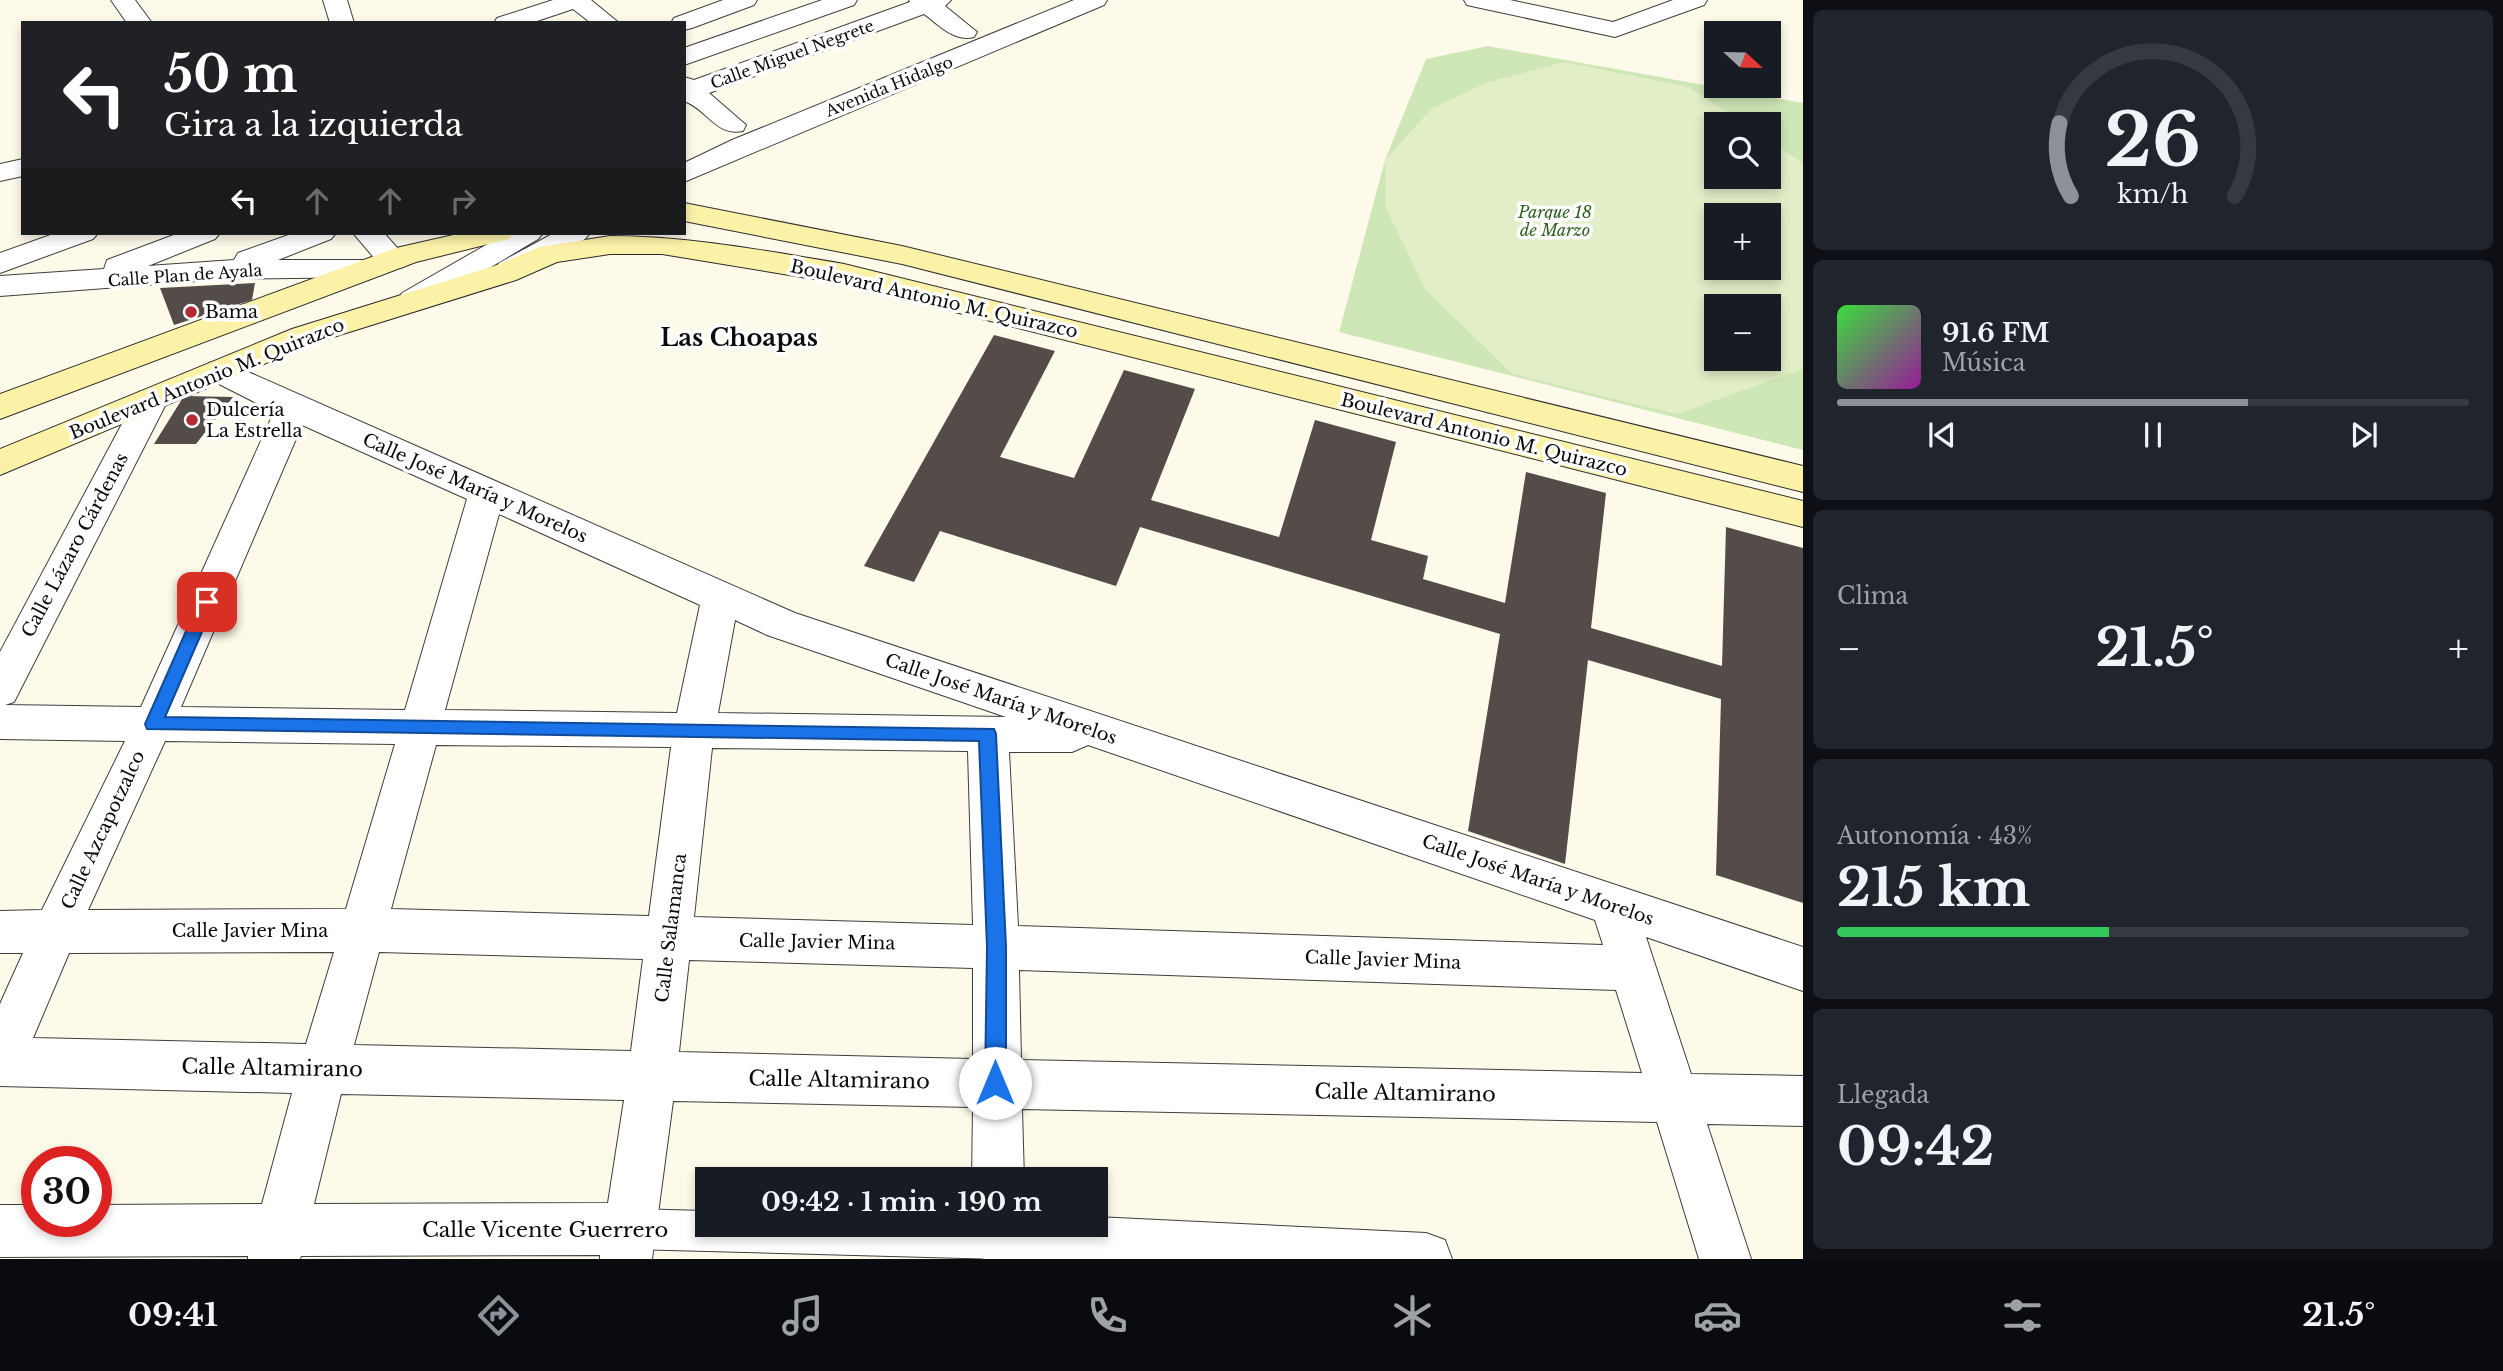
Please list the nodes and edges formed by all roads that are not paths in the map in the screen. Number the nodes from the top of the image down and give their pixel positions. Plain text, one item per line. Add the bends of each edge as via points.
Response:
1 (122, 0) edge
2 (335, 0) edge
3 (576, 0) edge
4 (745, 0) edge
5 (845, 0) edge
6 (1052, 0) edge
7 (1476, 0) edge
8 (1695, 0) edge
9 (929, 2) edge
10 (1080, 3) edge
11 (138, 21) edge
12 (341, 21) edge
13 (512, 21) edge
14 (604, 21) edge
15 (686, 22) edge
16 (965, 32) junction
17 (686, 56) edge
18 (687, 90) edge
19 (733, 125) junction
20 (696, 141) dead end
21 (21, 168) edge
22 (0, 173) edge
23 (686, 173) edge
24 (686, 212) edge
25 (78, 235) edge
26 (200, 235) edge
27 (316, 235) edge
28 (369, 235) edge
29 (491, 235) edge
30 (525, 235) edge
31 (572, 235) edge
32 (0, 264) edge
33 (382, 264) junction
34 (225, 270) junction
35 (505, 273) junction
36 (83, 281) junction
37 (0, 286) edge
38 (412, 300) junction
39 (221, 371) junction
40 (151, 400) junction
41 (0, 407) edge
42 (293, 407) junction
43 (0, 463) edge
44 (1803, 478) edge
45 (487, 493) junction
46 (1803, 514) edge
47 (721, 597) junction
48 (0, 690) edge
49 (0, 722) edge
50 (153, 724) junction
51 (421, 727) junction
52 (694, 730) junction
53 (988, 734) junction
54 (1107, 735) junction
55 (1613, 905) junction
56 (362, 930) junction
57 (0, 932) edge
58 (55, 932) junction
59 (670, 938) junction
60 (996, 947) junction
61 (1633, 968) junction
62 (1803, 969) edge
63 (0, 1061) edge
64 (323, 1069) junction
65 (652, 1076) junction
66 (995, 1083) junction
67 (1672, 1099) junction
68 (1803, 1101) edge
69 (998, 1167) edge
70 (0, 1231) edge
71 (1000, 1241) edge
72 (629, 1244) edge
73 (278, 1245) edge
74 (1369, 1258) edge
75 (1426, 1259) edge
76 (1725, 1259) edge

1 - 11 street
2 - 12 street
3 - 13 street
3 - 14 street
4 - 15 street
5 - 17 street
6 - 16 street, Avenida Hidalgo
7 - 8 street via 1615,30
9 - 16 street
9 - 18 street, Calle Miguel Negrete
10 - 23 street, Avenida Hidalgo
16 - 19 street, Avenida Hidalgo
18 - 19 street
19 - 20 street, Avenida Hidalgo
21 - 22 street
24 - 44 main road, Boulevard Antonio M. Quirazco via 902,255
25 - 32 street
26 - 36 street
27 - 34 street
28 - 33 street
29 - 33 main road
30 - 38 street
31 - 35 street
33 - 34 street, Calle Plan de Ayala
33 - 41 main road
34 - 36 street, Calle Plan de Ayala
35 - 38 main road, Boulevard Antonio M. Quirazco
35 - 46 main road, Boulevard Antonio M. Quirazco via 551,254 636,245 711,251 844,274
36 - 37 street, Calle Plan de Ayala
38 - 39 main road, Boulevard Antonio M. Quirazco via 303,336
39 - 40 main road, Boulevard Antonio M. Quirazco
39 - 42 street, Calle José María y Morelos
40 - 43 main road, Boulevard Antonio M. Quirazco
40 - 48 street, Calle Lázaro Cárdenas
42 - 45 street, Calle José María y Morelos
42 - 50 street, Calle Azcapotzalco
45 - 47 street, Calle José María y Morelos
45 - 51 street
47 - 52 street, Calle Salamanca
47 - 54 street, Calle José María y Morelos via 781,624
49 - 50 street
50 - 51 street
50 - 58 street, Calle Azcapotzalco
51 - 52 street
51 - 56 street
52 - 53 street
52 - 59 street, Calle Salamanca
53 - 54 street
53 - 60 street
54 - 55 street, Calle José María y Morelos
55 - 61 street
55 - 62 street, Calle José María y Morelos
56 - 58 street, Calle Javier Mina
56 - 59 street, Calle Javier Mina
56 - 64 street
57 - 58 street, Calle Javier Mina
58 - 63 street, Calle Azcapotzalco
59 - 60 street, Calle Javier Mina
59 - 65 street, Calle Salamanca
60 - 61 street, Calle Javier Mina
60 - 66 street
61 - 67 street
63 - 64 street, Calle Altamirano
64 - 65 street, Calle Altamirano
64 - 73 street
65 - 66 street, Calle Altamirano
65 - 72 street, Calle Salamanca
66 - 67 street, Calle Altamirano
66 - 69 street
67 - 68 street, Calle Altamirano
67 - 76 street
70 - 73 street, Calle Vicente Guerrero
71 - 72 street, Calle Vicente Guerrero
71 - 74 street, Calle Vicente Guerrero
72 - 73 street, Calle Vicente Guerrero
74 - 75 street, Calle Vicente Guerrero

